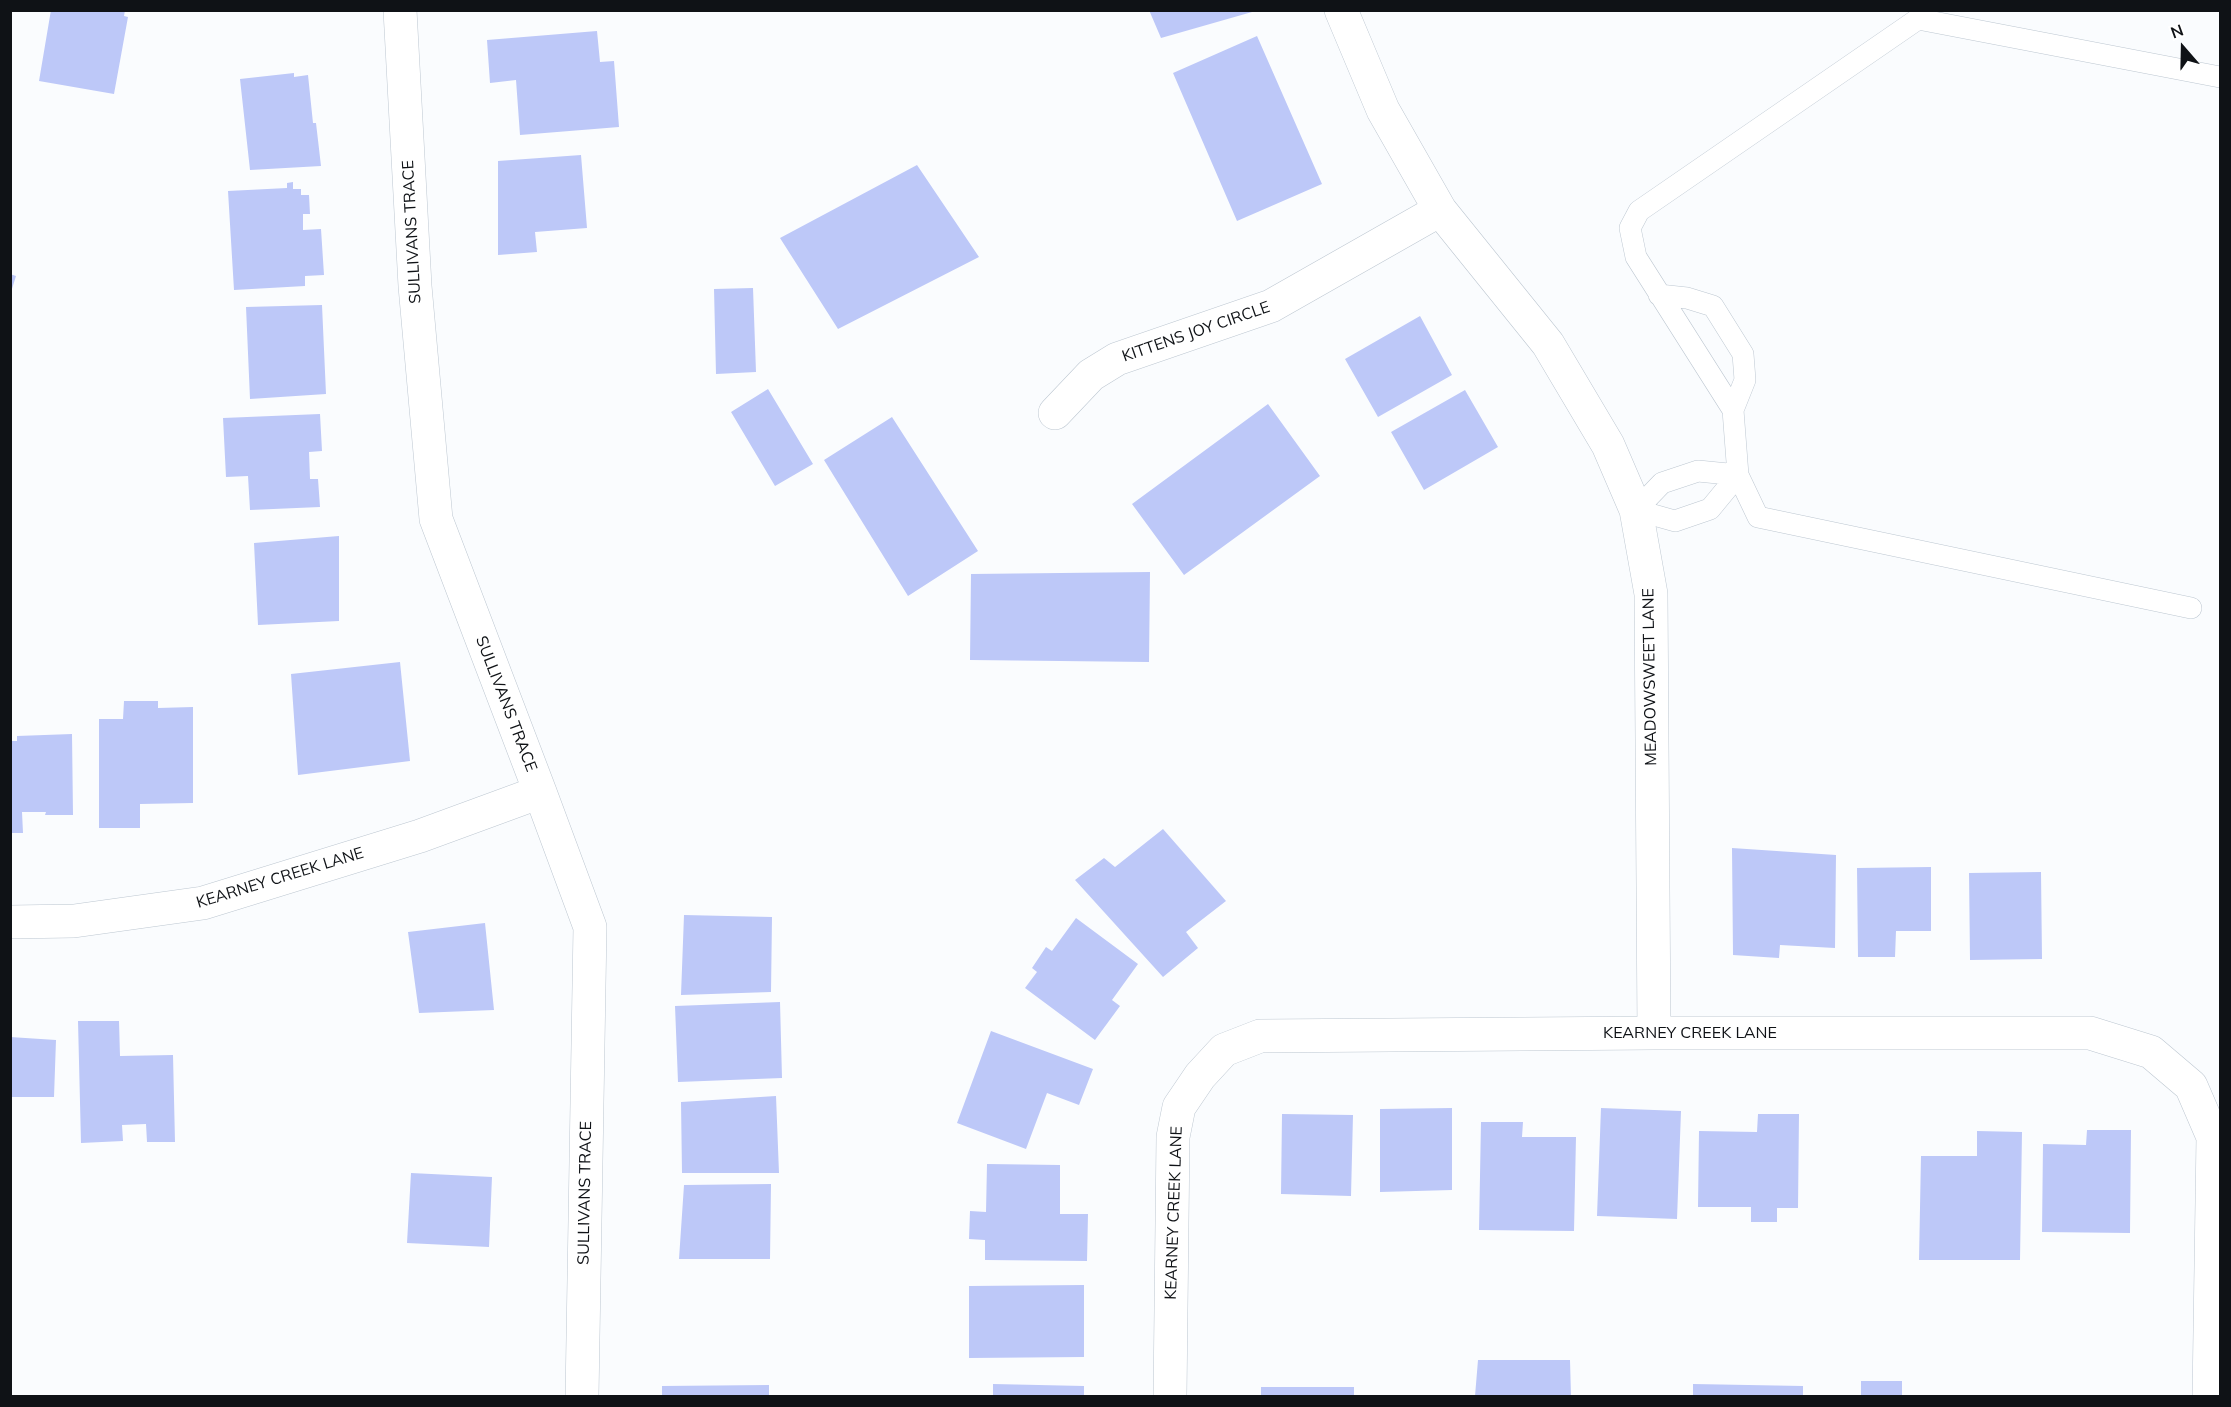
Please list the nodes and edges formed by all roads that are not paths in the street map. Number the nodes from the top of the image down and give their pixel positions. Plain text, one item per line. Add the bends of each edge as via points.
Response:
1 (400, 10) edge
2 (1341, 10) edge
3 (2220, 77) edge
4 (1440, 210) junction
5 (1659, 295) junction
6 (1733, 410) junction
7 (1055, 413) dead end
8 (1738, 475) junction
9 (1636, 510) junction
10 (2192, 608) dead end
11 (540, 792) junction
12 (10, 922) edge
13 (1654, 1033) junction
14 (582, 1396) edge
15 (1170, 1396) edge
16 (2209, 1396) edge

1 - 11 street, SULLIVANS TRACE via 415,286 436,519
2 - 4 street, MEADOWSWEET LANE via 1383,110
3 - 5 lane via 1918,19 1639,211 1630,228 1636,257
4 - 7 street, KITTENS JOY CIRCLE via 1271,306 1117,359 1091,375
4 - 9 street, MEADOWSWEET LANE via 1548,344 1608,445
5 - 6 lane
5 - 6 lane via 1713,306 1743,354 1745,380
6 - 8 lane
8 - 9 lane via 1698,471 1662,483
8 - 9 lane via 1710,509 1675,521
8 - 10 lane via 1758,517
9 - 13 street, MEADOWSWEET LANE via 1651,594
11 - 12 street, KEARNEY CREEK LANE via 420,836 203,903 74,921
11 - 14 street, SULLIVANS TRACE via 590,927
13 - 15 street, KEARNEY CREEK LANE via 1260,1036 1224,1050 1179,1107 1173,1137
13 - 16 street, KEARNEY CREEK LANE via 2090,1034 2151,1052 2191,1086 2213,1137

